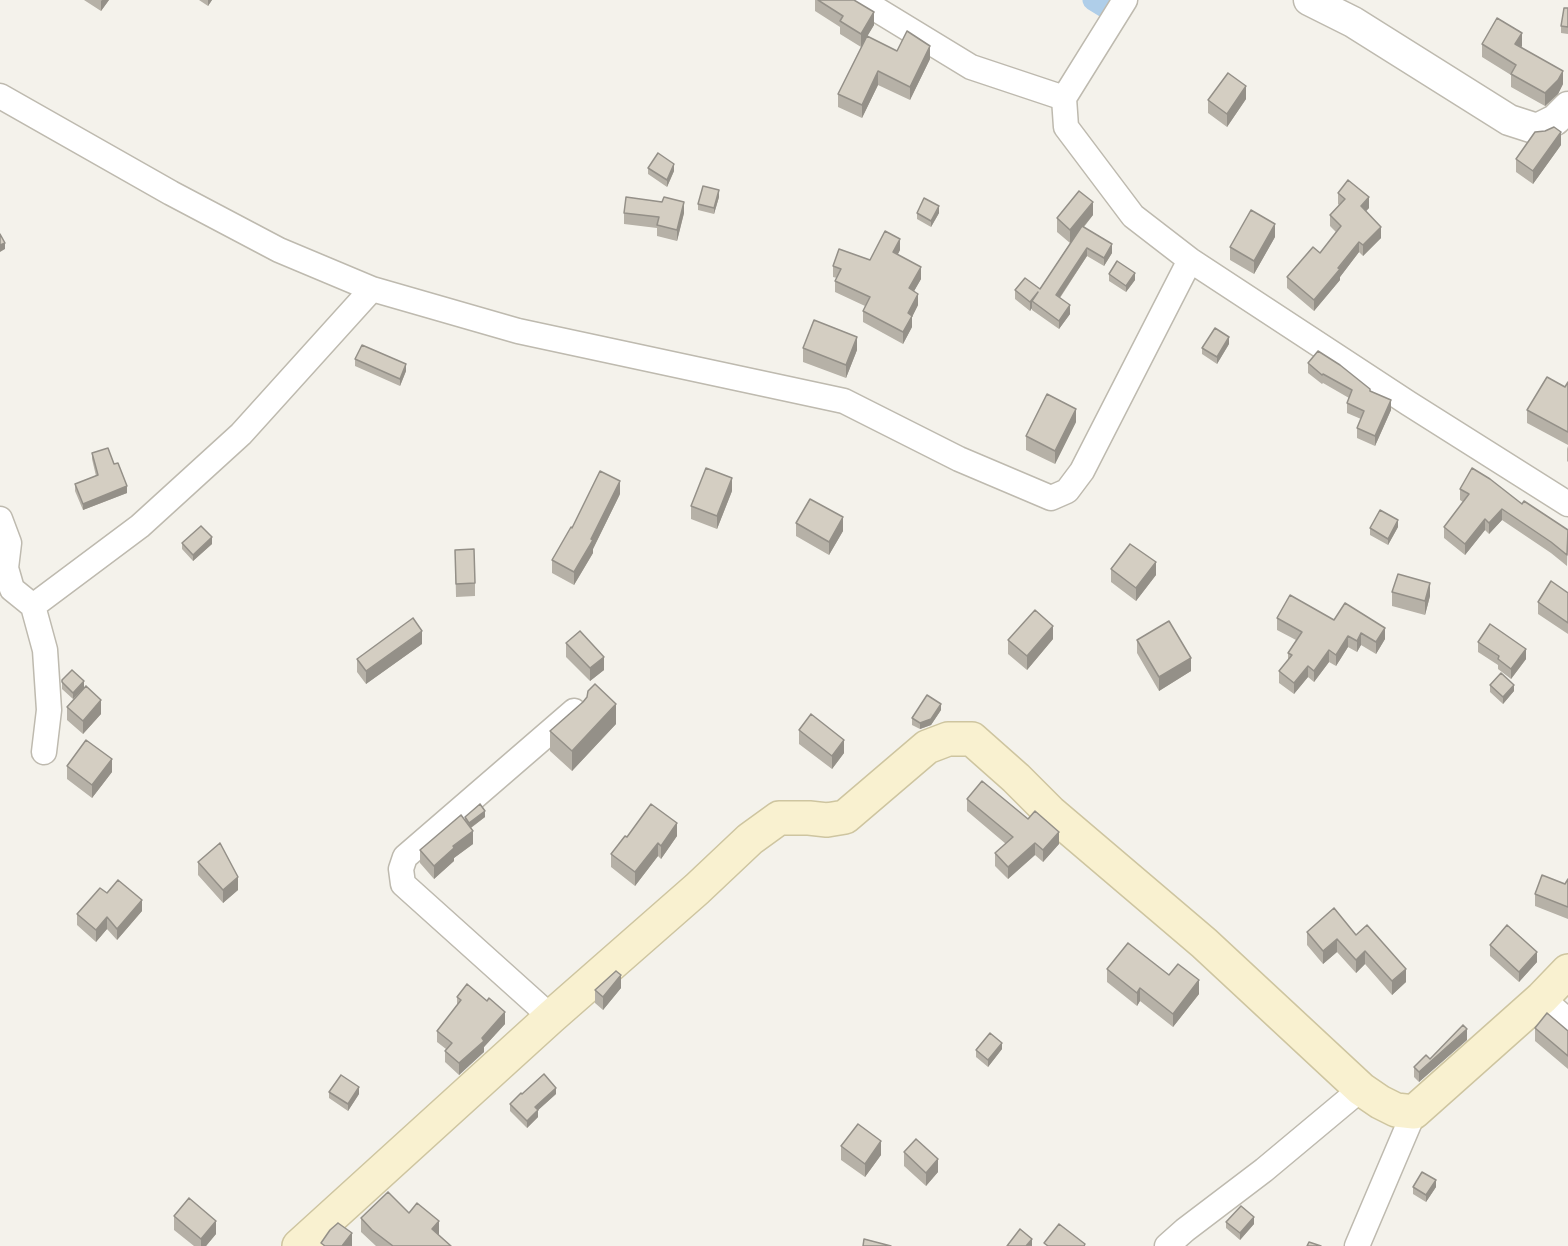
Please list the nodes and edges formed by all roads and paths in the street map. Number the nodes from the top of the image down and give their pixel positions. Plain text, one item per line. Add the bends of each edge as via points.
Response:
1 (861, 0) edge
2 (1125, 0) edge
3 (1309, 0) edge
4 (0, 96) edge
5 (1064, 98) junction
6 (1568, 106) edge
7 (1190, 260) junction
8 (372, 289) junction
9 (1568, 504) edge
10 (0, 519) edge
11 (33, 606) junction
12 (574, 711) edge
13 (44, 752) dead end
14 (1568, 971) edge
15 (1542, 998) junction
16 (551, 1017) junction
17 (1568, 1021) edge
18 (1361, 1089) junction
19 (1414, 1112) junction
20 (299, 1246) edge
21 (1167, 1246) edge
22 (1357, 1246) edge

1 - 5 street via 971,67
2 - 5 street
3 - 6 street via 1353,22 1509,120 1537,129 1555,120
4 - 8 street via 279,250
5 - 7 street via 1066,127 1133,216
7 - 8 street via 1082,471 1067,491 1051,498 959,459 844,401 518,331
7 - 9 street
8 - 11 street via 241,434 140,526
10 - 11 street via 9,543 6,568 12,589
11 - 13 street via 47,670 49,711
12 - 16 street via 405,857 401,869 403,884
14 - 15 main road
15 - 17 street
15 - 19 main road
16 - 18 main road via 698,889 750,838 778,818 846,817 927,747 948,739 972,739 1050,812 1204,943
16 - 20 main road
18 - 19 main road via 1396,1110
18 - 21 street
19 - 22 street

